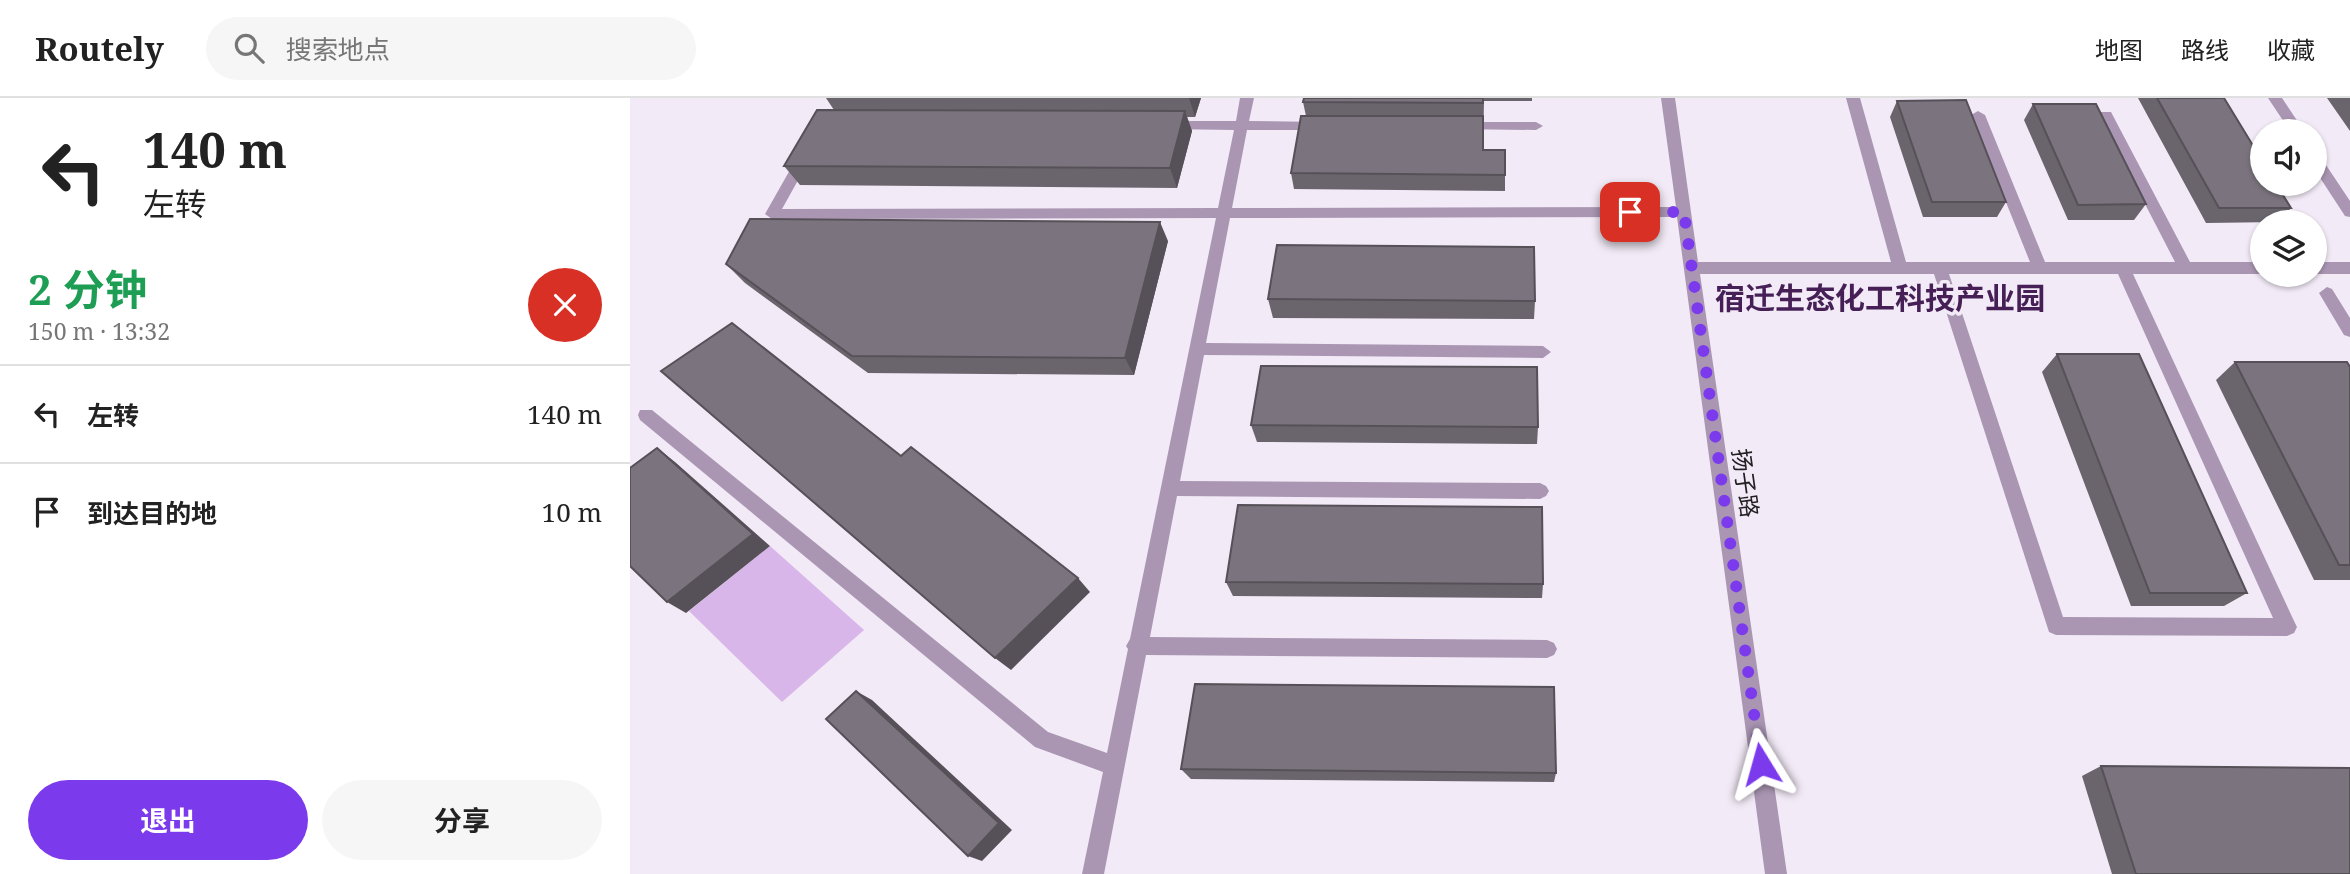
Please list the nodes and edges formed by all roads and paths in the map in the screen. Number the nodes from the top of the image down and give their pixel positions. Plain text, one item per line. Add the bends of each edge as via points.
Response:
1 (1247, 98) edge
2 (1668, 98) edge
3 (1853, 98) edge
4 (2275, 98) edge
5 (1978, 115) dead end
6 (2106, 115) dead end
7 (2289, 119) edge
8 (1144, 125) edge
9 (1241, 125) junction
10 (1335, 126) edge
11 (1442, 126) edge
12 (1536, 126) dead end
13 (810, 146) edge
14 (2327, 177) edge
15 (1684, 212) junction
16 (2350, 212) edge
17 (1224, 213) junction
18 (1692, 268) junction
19 (1900, 268) junction
20 (1940, 268) junction
21 (2040, 268) junction
22 (2123, 268) junction
23 (2185, 268) junction
24 (2250, 268) edge
25 (2327, 268) edge
26 (2350, 268) edge
27 (2327, 293) dead end
28 (2350, 331) edge
29 (1196, 349) junction
30 (1543, 352) dead end
31 (646, 415) dead end
32 (1168, 488) junction
33 (1540, 491) dead end
34 (1136, 646) junction
35 (1547, 649) dead end
36 (1114, 766) junction
37 (1093, 874) edge
38 (1776, 874) edge

1 - 9 street
2 - 15 street, 扬子路
3 - 19 street
4 - 7 street
5 - 21 street
6 - 23 street
8 - 9 street
9 - 10 street
9 - 17 street
11 - 12 street
13 - 17 street via 772,214
14 - 16 street
15 - 17 street
15 - 18 street, 扬子路
17 - 29 street
18 - 19 street
18 - 38 street, 扬子路
19 - 20 street
20 - 21 street
20 - 22 street via 2056,626 2287,627
21 - 22 street
22 - 23 street
23 - 24 street
25 - 26 street
27 - 28 street
29 - 30 street
29 - 32 street
31 - 36 street via 1042,740
32 - 33 street
32 - 34 street
34 - 35 street
34 - 36 street
36 - 37 street

